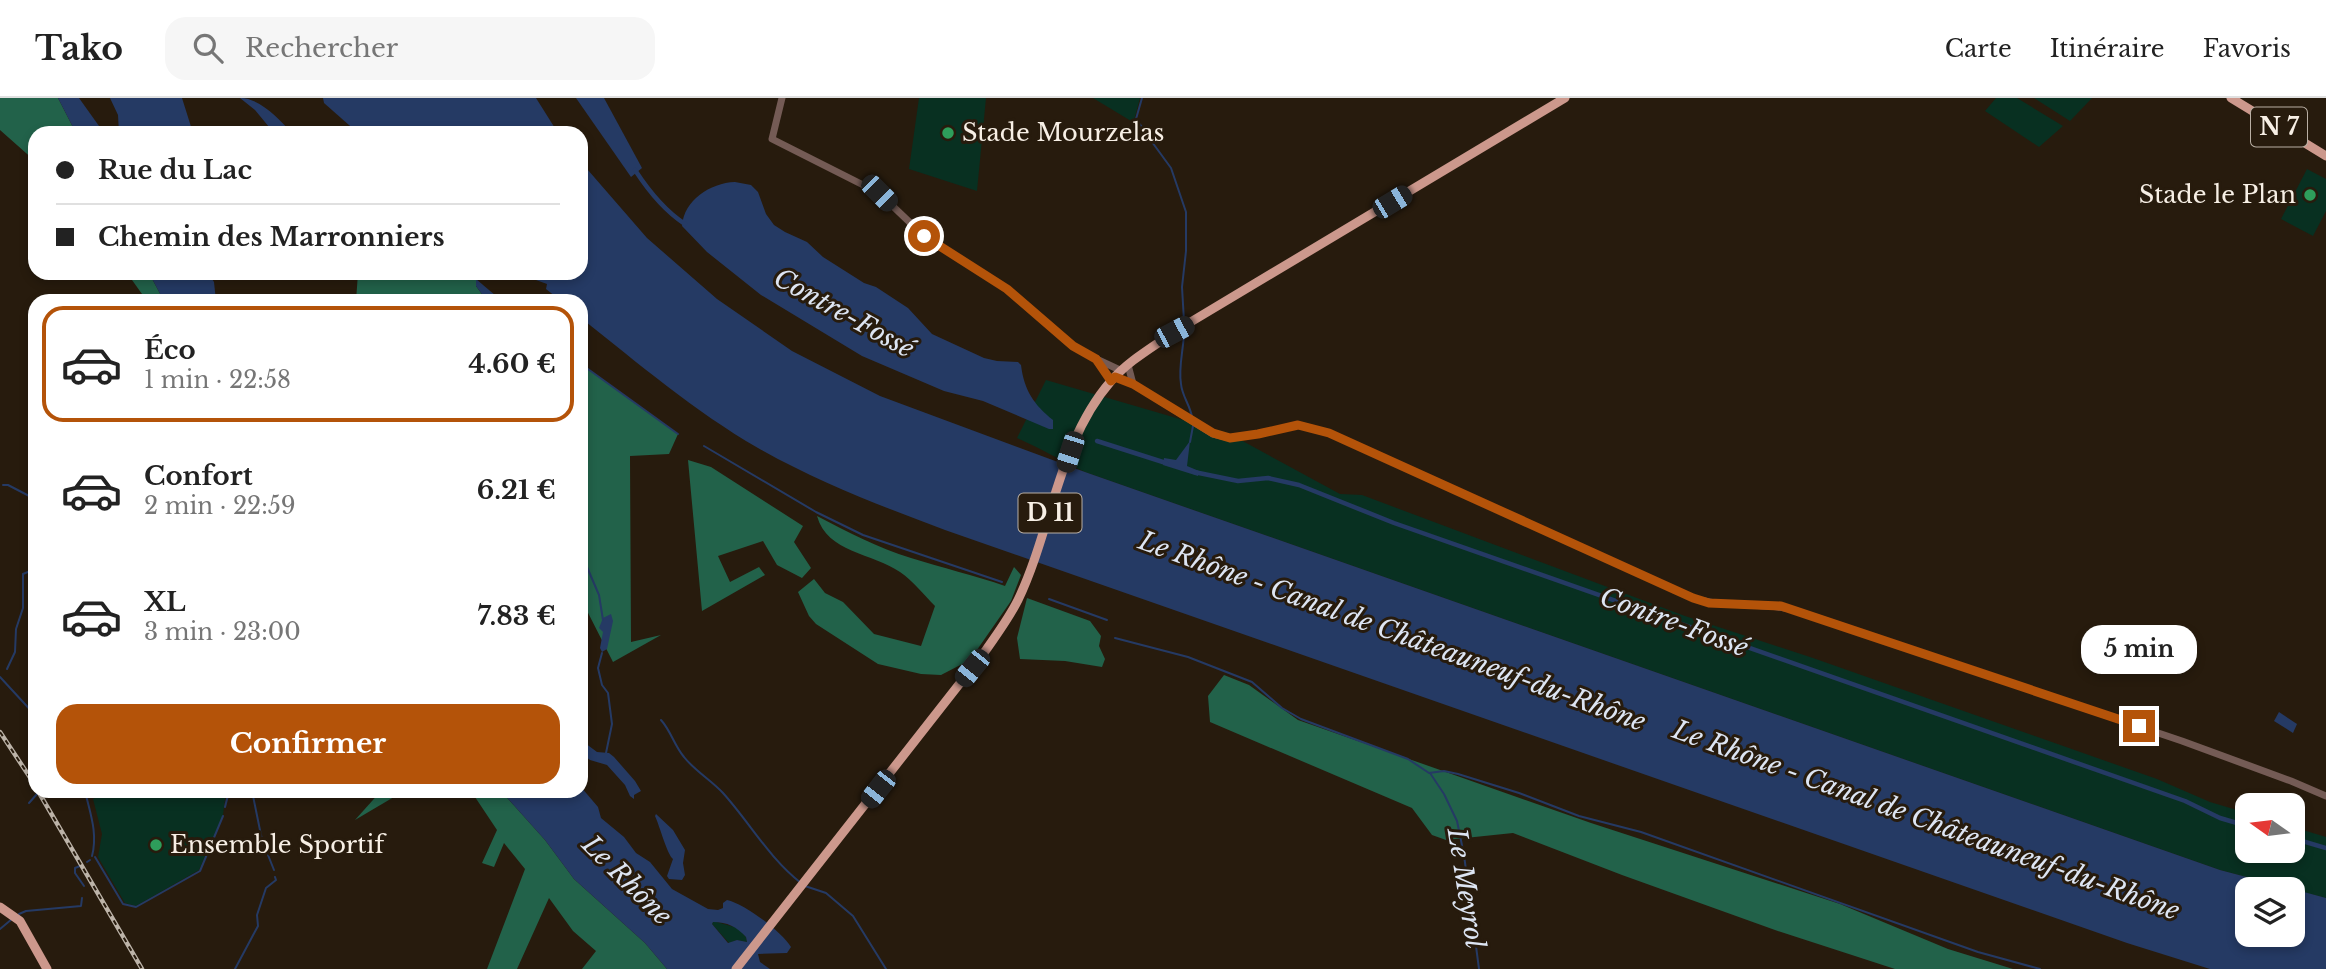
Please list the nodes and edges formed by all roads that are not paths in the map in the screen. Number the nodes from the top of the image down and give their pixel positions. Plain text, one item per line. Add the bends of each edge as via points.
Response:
1 (782, 98) edge
2 (1565, 98) edge
3 (2231, 98) edge
4 (2326, 156) edge
5 (1096, 359) junction
6 (1119, 373) junction
7 (1133, 384) junction
8 (2326, 796) edge
9 (3, 908) edge
10 (47, 969) edge
11 (736, 969) edge

1 - 5 street via 772,139 879,193 924,236 1007,289 1073,346
2 - 6 main road, D 11 via 1174,332
3 - 4 main road, N 7
5 - 6 street
5 - 6 street
6 - 7 street
6 - 7 street
6 - 11 main road, D 11 via 1093,406 1070,452 1029,573 1009,617
7 - 8 street via 1213,433 1230,438 1298,425 1329,433 1693,598 1797,611 2182,741
9 - 10 main road via 20,921

